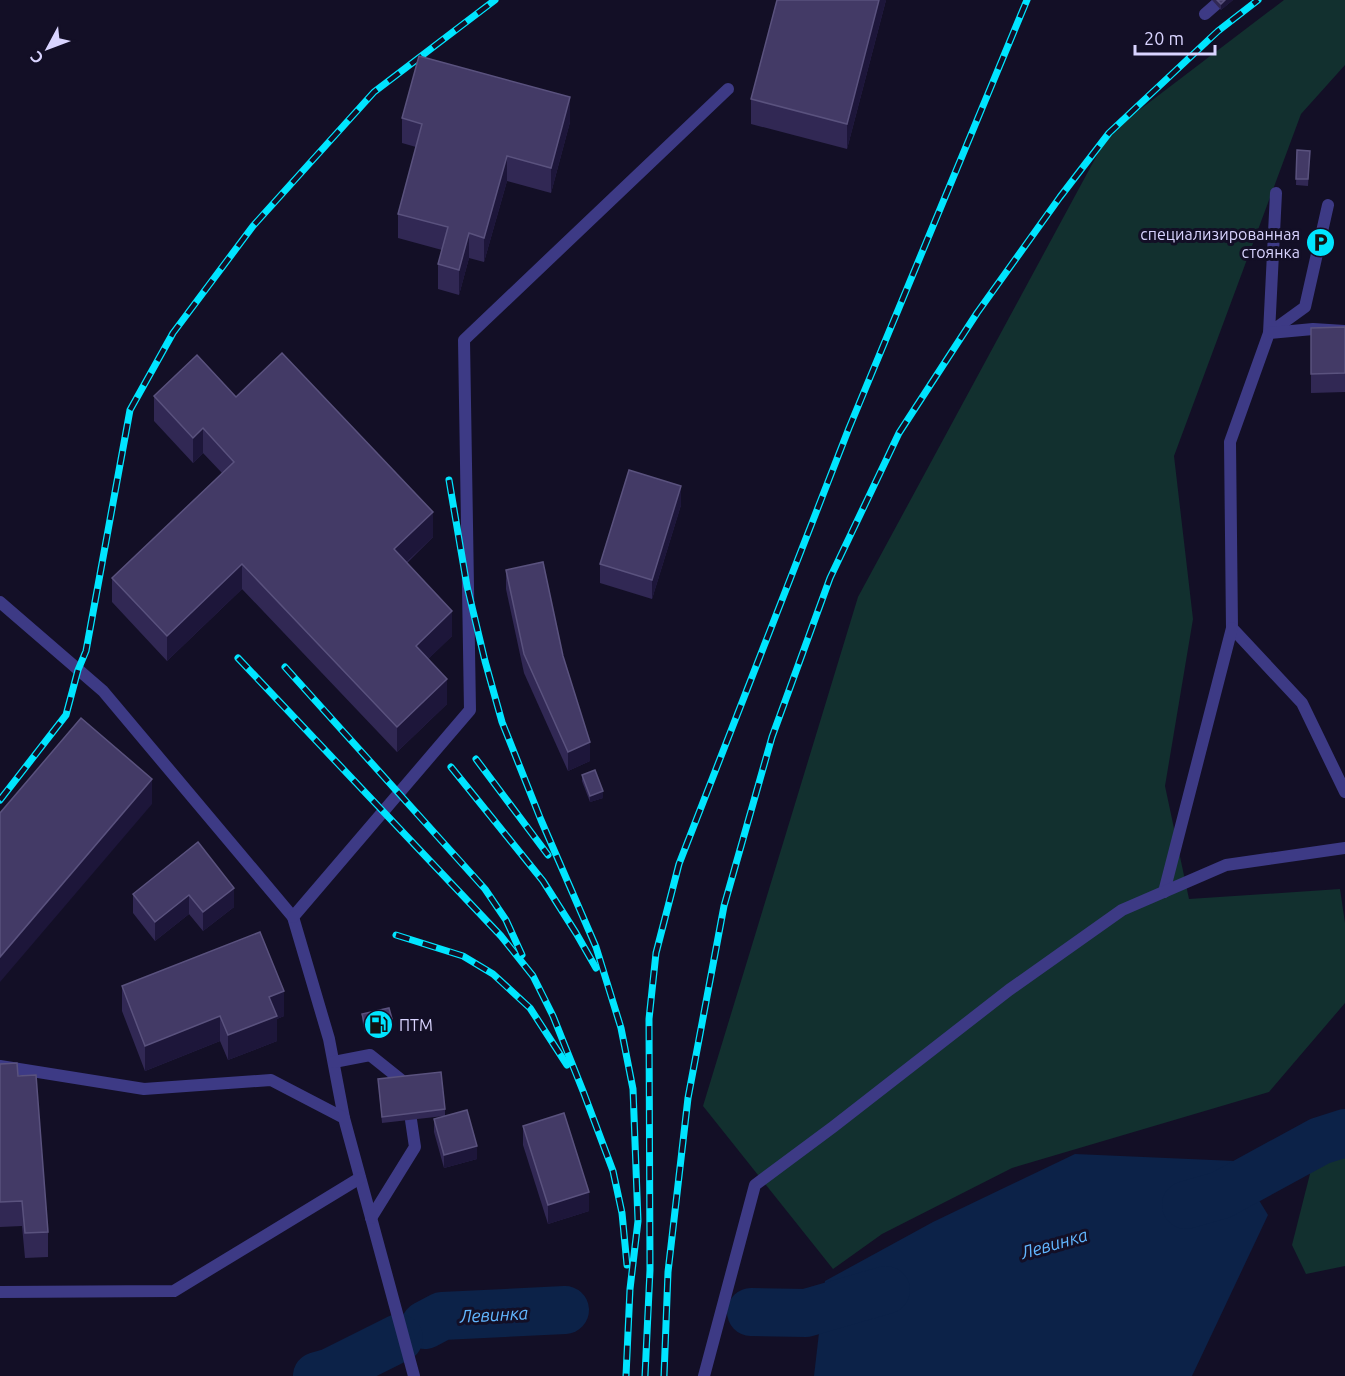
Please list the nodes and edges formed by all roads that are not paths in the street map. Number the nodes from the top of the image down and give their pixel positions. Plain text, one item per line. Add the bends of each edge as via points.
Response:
1 (1221, 0) edge
2 (1205, 14) dead end
3 (728, 89) dead end
4 (1276, 193) dead end
5 (1328, 206) dead end
6 (1345, 331) edge
7 (1269, 333) junction
8 (0, 602) edge
9 (1232, 628) junction
10 (1345, 792) edge
11 (1345, 848) edge
12 (1164, 892) junction
13 (293, 917) junction
14 (334, 1062) junction
15 (0, 1066) edge
16 (405, 1083) edge
17 (344, 1118) junction
18 (411, 1120) edge
19 (360, 1178) junction
20 (371, 1218) junction
21 (0, 1292) edge
22 (414, 1376) edge
23 (704, 1376) edge

1 - 2 lane
3 - 13 lane via 464,340 470,710
4 - 7 lane
5 - 7 lane via 1305,307
6 - 7 lane
7 - 9 lane via 1230,442
8 - 13 lane via 104,691
9 - 10 lane via 1302,703
9 - 12 lane
11 - 12 lane via 1226,866
12 - 23 lane via 1122,910 1009,990 755,1185
13 - 14 lane
14 - 16 lane via 370,1055
14 - 17 lane
15 - 17 lane via 144,1089 271,1080
17 - 19 lane
18 - 20 lane via 415,1147
19 - 20 lane
19 - 21 lane via 174,1291
20 - 22 lane

